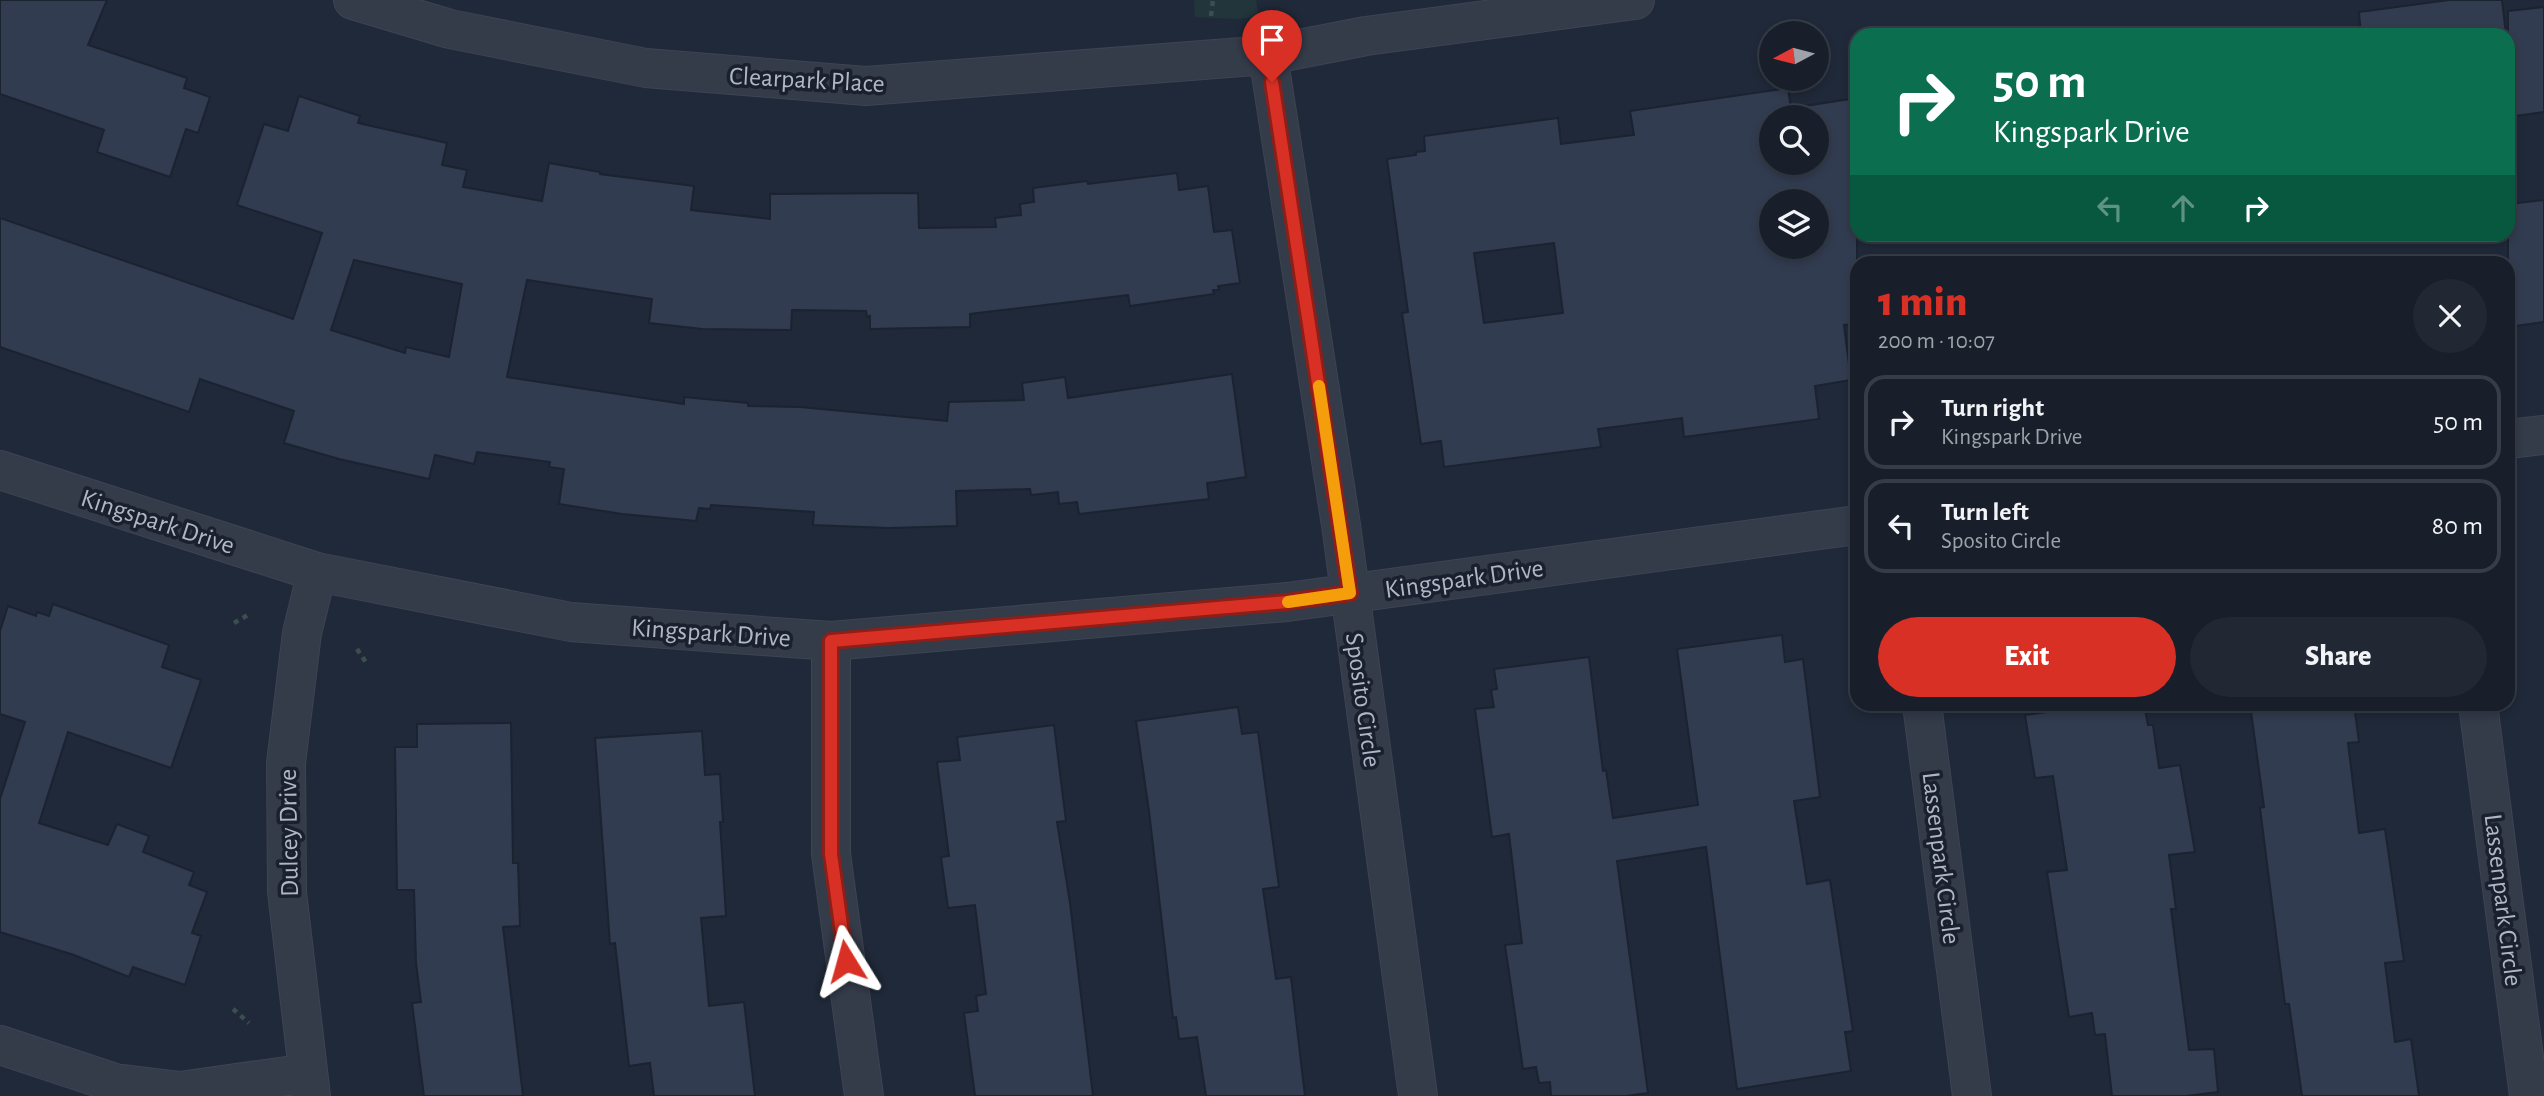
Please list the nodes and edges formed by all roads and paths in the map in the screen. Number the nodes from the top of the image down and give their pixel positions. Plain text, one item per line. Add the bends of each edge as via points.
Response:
1 (353, 0) edge
2 (1635, 0) edge
3 (1268, 55) junction
4 (2544, 435) edge
5 (2515, 438) edge
6 (0, 470) edge
7 (1850, 526) edge
8 (317, 572) junction
9 (1350, 593) junction
10 (248, 615) dead end
11 (234, 622) dead end
12 (831, 641) junction
13 (357, 649) dead end
14 (367, 664) dead end
15 (1923, 711) edge
16 (2479, 711) edge
17 (233, 1009) dead end
18 (249, 1023) dead end
19 (0, 1045) edge
20 (309, 1085) edge
21 (864, 1096) edge
22 (1418, 1096) edge
23 (1972, 1096) edge
24 (2529, 1096) edge

1 - 3 street, Clearpark Place via 450,29 646,68 866,86
2 - 3 street, Clearpark Place via 1366,36
3 - 9 street, Sposito Circle
4 - 5 street
6 - 8 street, Kingspark Drive
7 - 9 street, Kingspark Drive
8 - 12 street, Kingspark Drive via 571,622
8 - 20 street, Dulcey Drive via 302,633 286,764 287,892
9 - 12 street, Kingspark Drive
9 - 22 street, Sposito Circle
10 - 11 path
12 - 21 street via 831,854
13 - 14 path
15 - 23 street, Lassenpark Circle
16 - 24 street, Lassenpark Circle
17 - 18 path
19 - 20 street via 115,1083 180,1091

